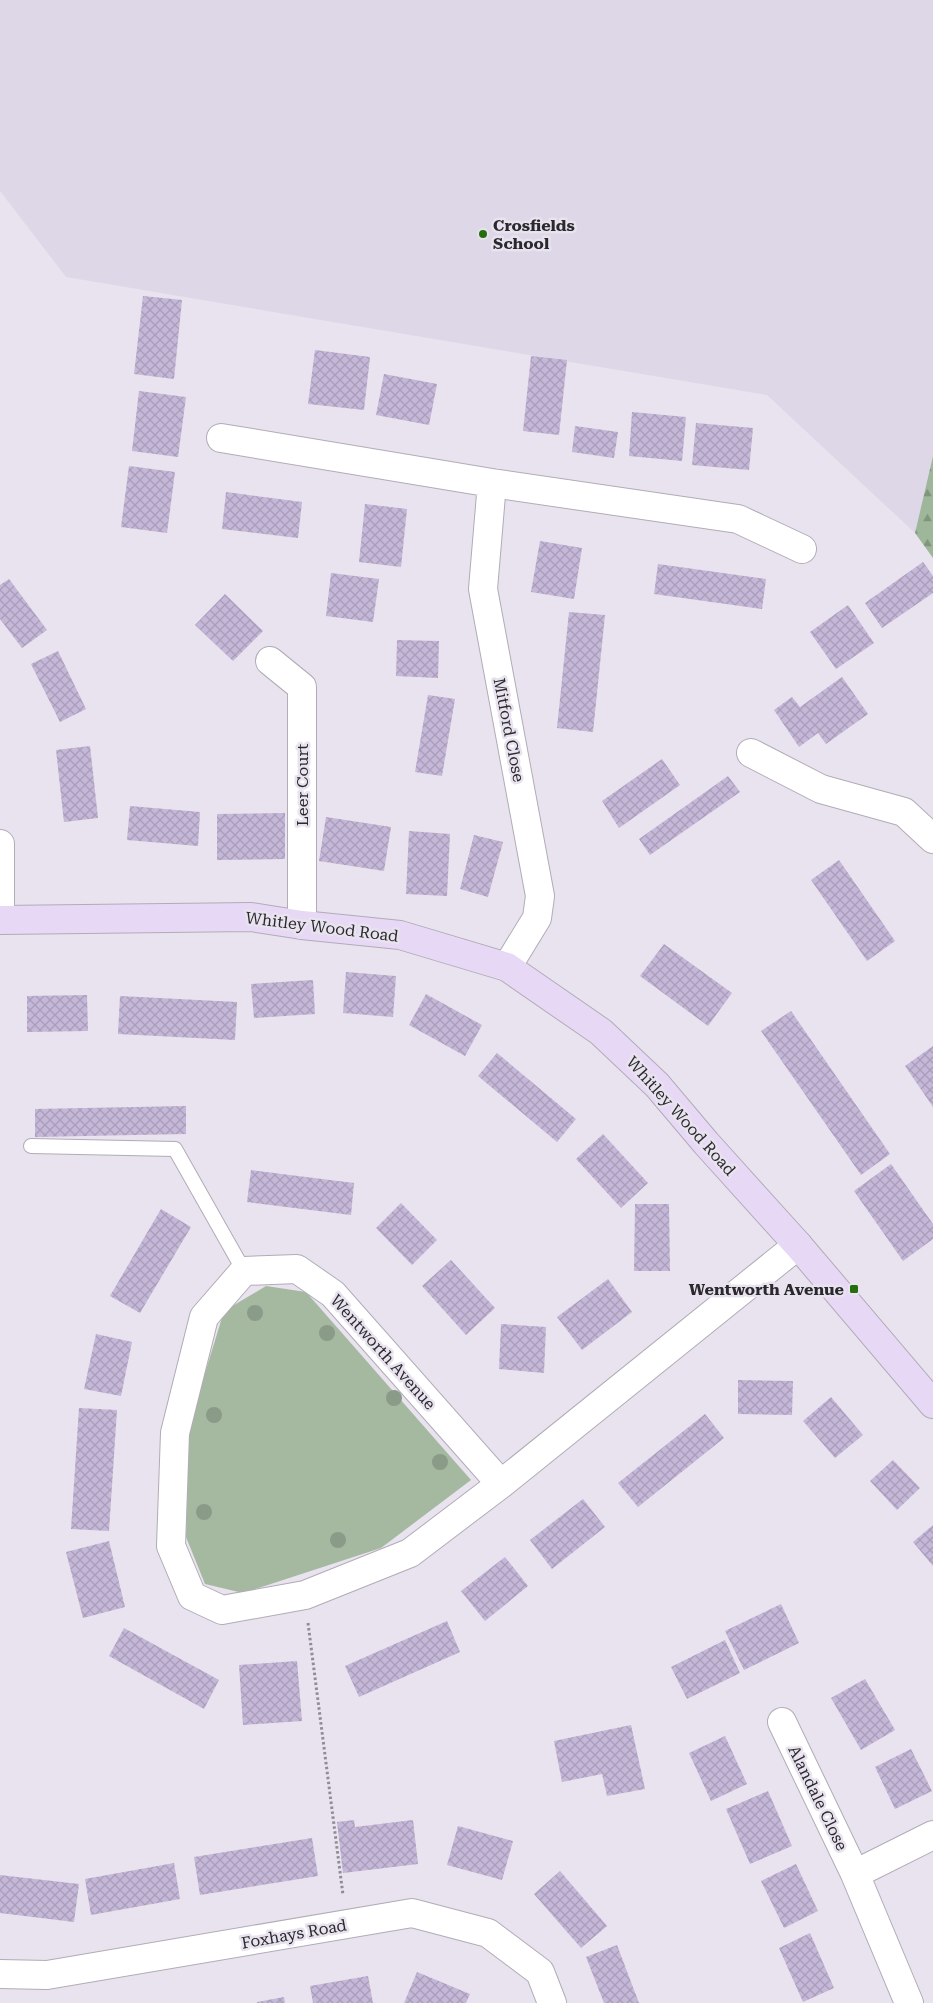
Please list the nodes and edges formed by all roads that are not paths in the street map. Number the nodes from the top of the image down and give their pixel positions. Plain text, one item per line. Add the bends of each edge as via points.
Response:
1 (221, 438) dead end
2 (492, 484) junction
3 (802, 549) dead end
4 (270, 661) dead end
5 (751, 753) dead end
6 (933, 839) edge
7 (0, 844) edge
8 (0, 920) edge
9 (302, 925) junction
10 (507, 967) junction
11 (31, 1146) dead end
12 (798, 1245) junction
13 (244, 1271) junction
14 (933, 1404) edge
15 (501, 1484) junction
16 (782, 1722) dead end
17 (933, 1836) edge
18 (855, 1874) junction
19 (0, 1974) edge
20 (552, 2003) edge
21 (908, 2003) edge

1 - 2 street
2 - 3 street via 738,519
2 - 10 street, Mitford Close via 483,589 540,896 537,918
4 - 9 street, Leer Court via 302,687
5 - 6 street via 820,789 904,812
7 - 8 street
8 - 9 street, Whitley Wood Road via 251,917
9 - 10 street, Whitley Wood Road via 400,935
10 - 12 street, Whitley Wood Road via 601,1032 657,1085
11 - 13 lane via 175,1149
12 - 14 street, Whitley Wood Road
12 - 15 street
13 - 15 street, Wentworth Avenue via 297,1269 332,1294
13 - 15 street via 204,1317 174,1434 171,1546 192,1596 222,1610 305,1595 410,1553
16 - 18 street, Alandale Close
17 - 18 street
18 - 21 street, Alandale Close
19 - 20 street, Foxhays Road via 47,1976 412,1913 488,1933 540,1972

